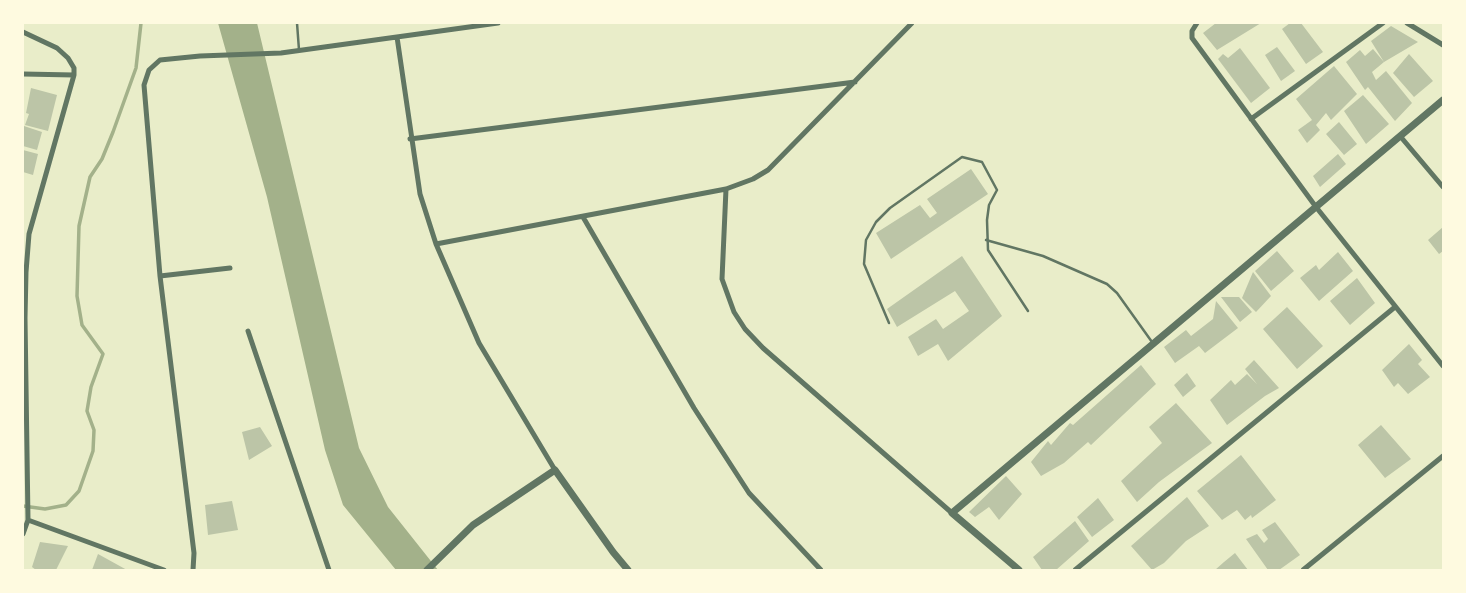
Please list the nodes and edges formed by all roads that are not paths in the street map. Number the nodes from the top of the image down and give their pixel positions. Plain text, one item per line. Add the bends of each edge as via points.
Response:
1 (297, 23) edge
2 (428, 23) edge
3 (499, 23) edge
4 (912, 23) edge
5 (1197, 23) edge
6 (1383, 23) edge
7 (1407, 23) edge
8 (23, 32) edge
9 (429, 33) junction
10 (397, 37) junction
11 (1443, 45) edge
12 (299, 50) junction
13 (23, 74) edge
14 (74, 75) junction
15 (855, 82) junction
16 (1443, 100) edge
17 (1251, 119) junction
18 (1400, 136) junction
19 (410, 139) junction
20 (1443, 187) edge
21 (726, 189) junction
22 (1316, 207) junction
23 (583, 217) junction
24 (986, 240) junction
25 (436, 244) junction
26 (230, 268) dead end
27 (160, 276) junction
28 (1395, 307) junction
29 (1028, 311) dead end
30 (889, 323) dead end
31 (248, 331) dead end
32 (1152, 342) junction
33 (1443, 366) edge
34 (25, 432) edge
35 (1443, 456) edge
36 (555, 470) junction
37 (952, 513) junction
38 (28, 517) junction
39 (23, 534) edge
40 (164, 570) edge
41 (193, 570) edge
42 (329, 570) edge
43 (427, 570) edge
44 (628, 570) edge
45 (821, 570) edge
46 (1019, 570) edge
47 (1075, 570) edge
48 (1303, 570) edge

1 - 12 lane
2 - 9 street
3 - 9 street
4 - 15 street
5 - 17 street via 1192,38
6 - 17 street
7 - 11 street
8 - 14 street via 57,48 68,58
9 - 10 street
10 - 12 street
10 - 19 street
12 - 27 street via 160,61 149,70 144,85
13 - 14 street
14 - 34 street via 29,234
15 - 19 street
15 - 21 street via 768,170
16 - 18 street
17 - 22 street
18 - 20 street
18 - 22 street
19 - 25 street via 420,194
21 - 23 street
21 - 37 street via 722,279 745,329
22 - 28 street
22 - 32 street
23 - 25 street
23 - 45 street via 749,493
24 - 29 lane
24 - 30 lane via 989,205 997,190 982,162 962,157 890,208 866,240 864,264
24 - 32 lane via 1043,256 1107,284
25 - 36 street via 479,343
26 - 27 street
27 - 41 street
28 - 33 street
28 - 47 street
31 - 42 street
32 - 37 street
34 - 38 street
35 - 48 street
36 - 43 street via 474,525
36 - 44 street
37 - 46 street
38 - 39 street
38 - 40 street

